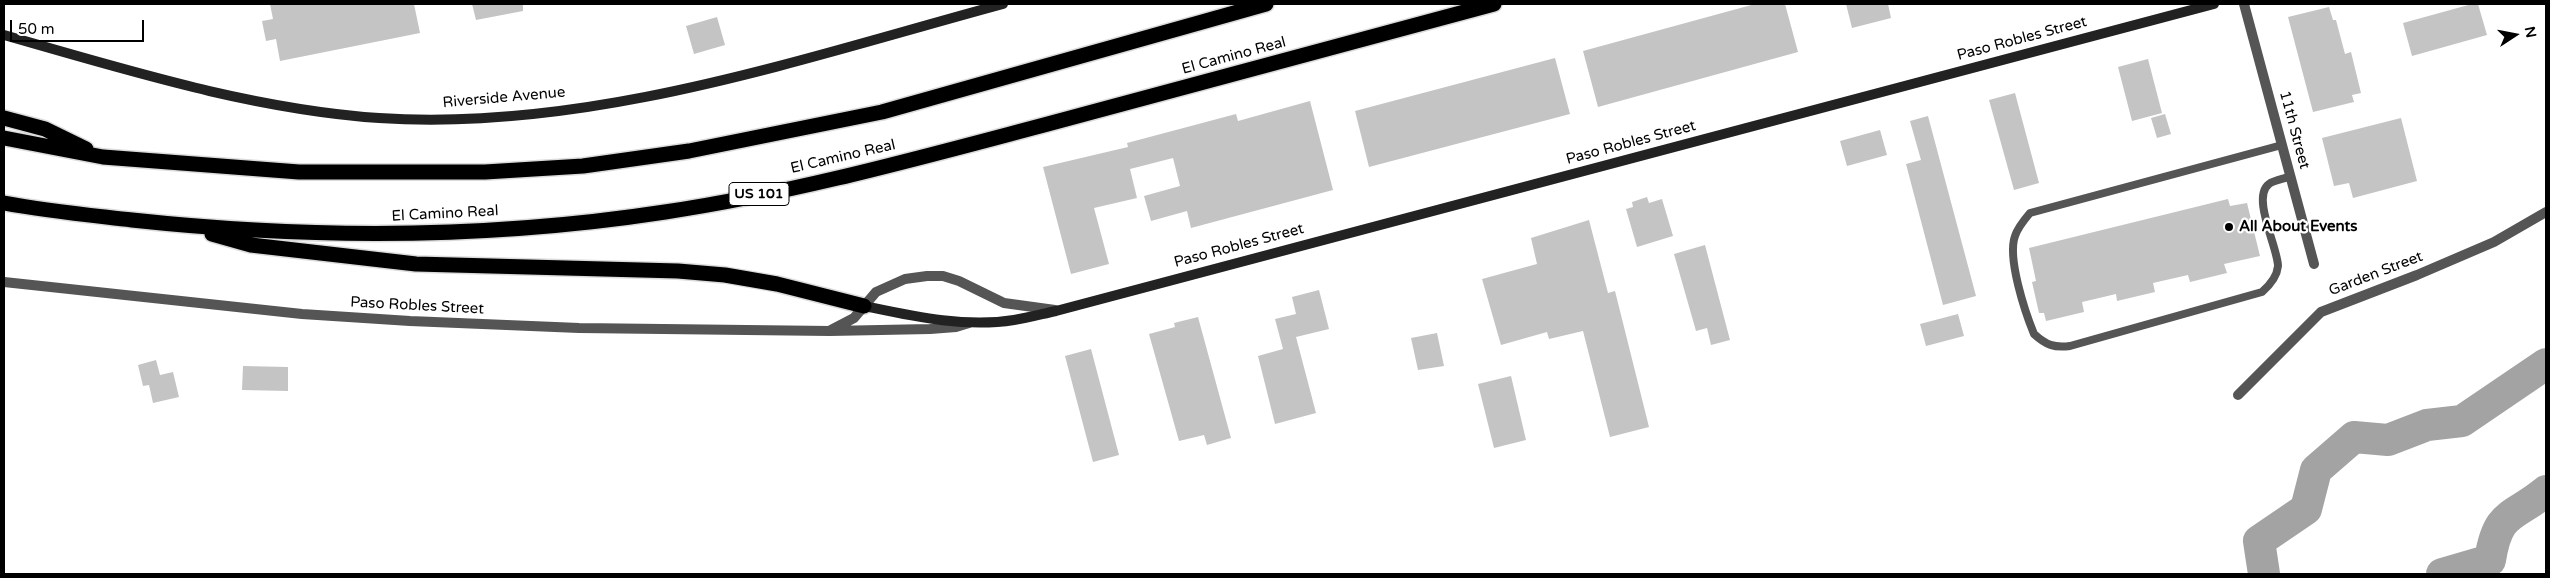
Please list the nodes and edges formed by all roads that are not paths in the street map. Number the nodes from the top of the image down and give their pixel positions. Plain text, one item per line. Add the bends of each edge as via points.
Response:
1 (1003, 4) edge
2 (1266, 4) edge
3 (1494, 4) edge
4 (2214, 4) edge
5 (2244, 4) edge
6 (4, 35) edge
7 (4, 118) edge
8 (4, 138) edge
9 (2282, 145) junction
10 (104, 157) junction
11 (2291, 176) junction
12 (4, 203) edge
13 (2546, 212) edge
14 (179, 225) junction
15 (2314, 264) dead end
16 (4, 282) edge
17 (864, 306) junction
18 (1056, 311) junction
19 (970, 322) junction
20 (830, 331) junction
21 (2238, 395) dead end

1 - 6 street, Riverside Avenue via 731,77 620,101 531,114 462,119 379,118 282,106 180,85
2 - 10 highway via 882,112 689,151 593,164 485,172 299,172
3 - 14 highway, El Camino Real / US 101 via 916,159 665,212 410,235 278,232
4 - 18 street, Paso Robles Street
5 - 9 street, 11th Street
7 - 10 highway via 45,129
8 - 10 highway
9 - 11 street, 11th Street
9 - 11 lane via 2030,213 2014,237 2012,256 2034,334 2057,348 2070,346 2262,292 2271,283 2278,266 2263,206 2264,190 2269,184
11 - 15 street, 11th Street
12 - 14 highway, El Camino Real / US 101
13 - 21 street, Garden Street via 2494,242 2417,276 2321,312
14 - 17 highway via 251,245 416,264 725,275 777,284
16 - 20 street, Paso Robles Street via 302,314 410,321 579,328
17 - 18 street, Paso Robles Street via 876,292 905,279 943,276 1004,303
17 - 19 street, Paso Robles Street via 934,320
17 - 20 street, Paso Robles Street via 854,318
18 - 19 street, Paso Robles Street via 1012,320
19 - 20 street, Paso Robles Street via 956,327 930,329

